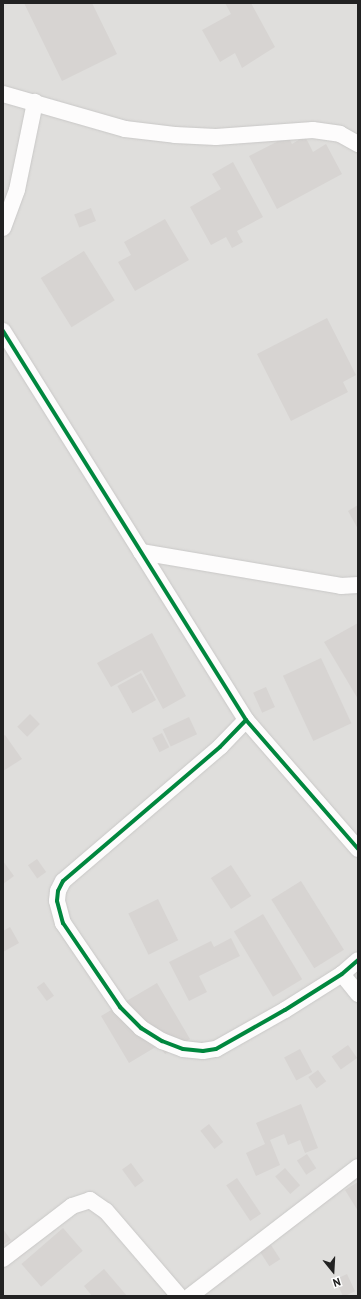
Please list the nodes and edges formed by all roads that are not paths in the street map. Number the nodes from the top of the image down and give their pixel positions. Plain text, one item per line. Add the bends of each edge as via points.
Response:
1 (3, 94) edge
2 (35, 102) junction
3 (358, 144) edge
4 (3, 228) edge
5 (3, 331) edge
6 (141, 552) junction
7 (358, 585) edge
8 (246, 720) junction
9 (358, 849) edge
10 (358, 960) edge
11 (342, 974) junction
12 (358, 994) edge
13 (358, 1167) edge
14 (3, 1259) edge
15 (179, 1296) edge
16 (190, 1296) edge

1 - 2 street
2 - 3 street via 125,129 175,136 313,130 340,134
2 - 4 street via 17,190
5 - 6 street
6 - 7 street via 341,586
6 - 8 street
8 - 9 street
8 - 11 street via 220,747 63,881 58,891 59,913 77,947 120,1007 141,1028 162,1041 183,1049 216,1049
10 - 11 street
11 - 12 street
13 - 16 street
14 - 15 street via 72,1206 90,1200 106,1211

